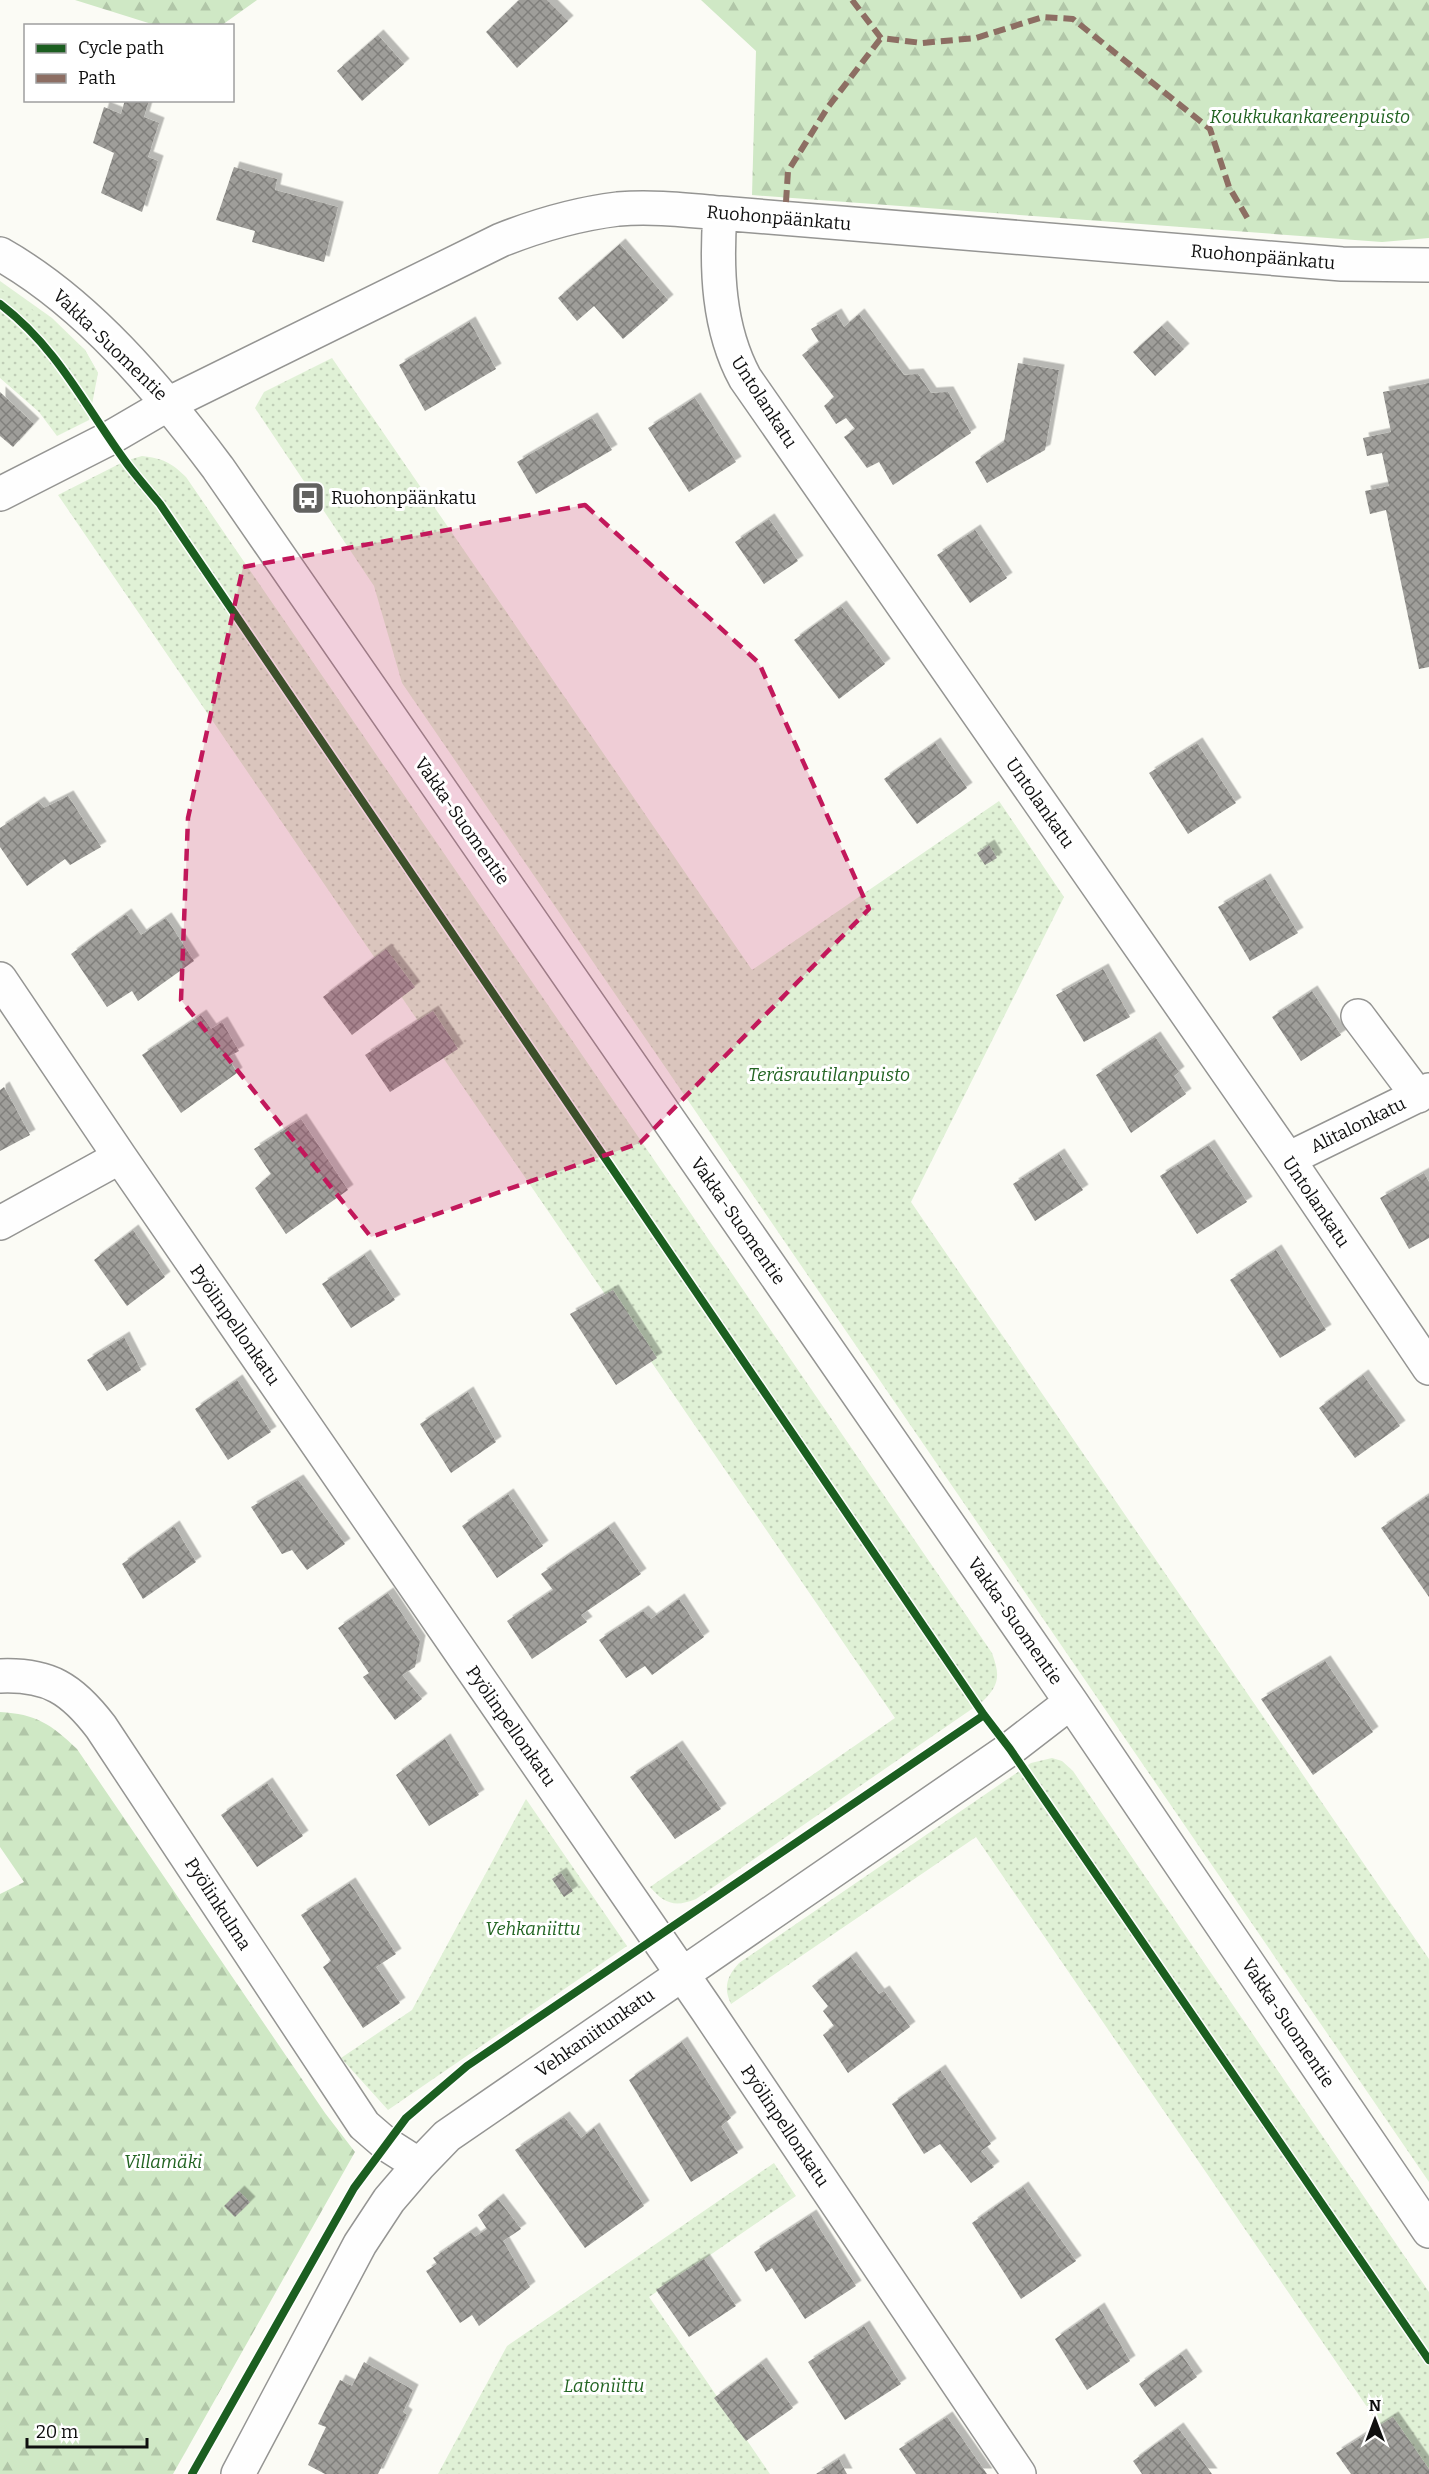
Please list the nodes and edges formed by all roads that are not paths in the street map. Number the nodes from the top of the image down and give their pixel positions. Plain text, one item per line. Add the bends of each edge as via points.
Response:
1 (720, 213) junction
2 (0, 254) edge
3 (1429, 264) edge
4 (170, 403) junction
5 (0, 494) edge
6 (0, 978) edge
7 (1358, 1016) dead end
8 (1424, 1093) edge
9 (120, 1157) junction
10 (1288, 1159) junction
11 (0, 1223) edge
12 (1429, 1368) edge
13 (0, 1676) edge
14 (1071, 1702) junction
15 (682, 1973) junction
16 (419, 2165) junction
17 (1429, 2231) edge
18 (238, 2474) edge
19 (1019, 2474) edge

1 - 3 street, Ruohonpäänkatu via 1342,264
1 - 4 street, Ruohonpäänkatu via 619,209 546,223 501,240
1 - 10 street, Untolankatu via 718,254 725,327 732,354 745,378
2 - 4 street, Vakka-Suomentie via 52,288
4 - 5 street, Ruohonpäänkatu
4 - 14 street, Vakka-Suomentie
6 - 9 street, Pyölinpellonkatu
7 - 8 street
8 - 10 street, Alitalonkatu
9 - 11 street
9 - 15 street, Pyölinpellonkatu
10 - 12 street, Untolankatu
13 - 16 street, Pyölinkulma via 48,1681 70,1692 87,1709 364,2125
14 - 15 street, Vehkaniitunkatu via 1010,1749
14 - 17 street, Vakka-Suomentie
15 - 16 street, Vehkaniitunkatu via 447,2136
15 - 19 street, Pyölinpellonkatu
16 - 18 street, Vehkaniitunkatu via 389,2200 360,2244

